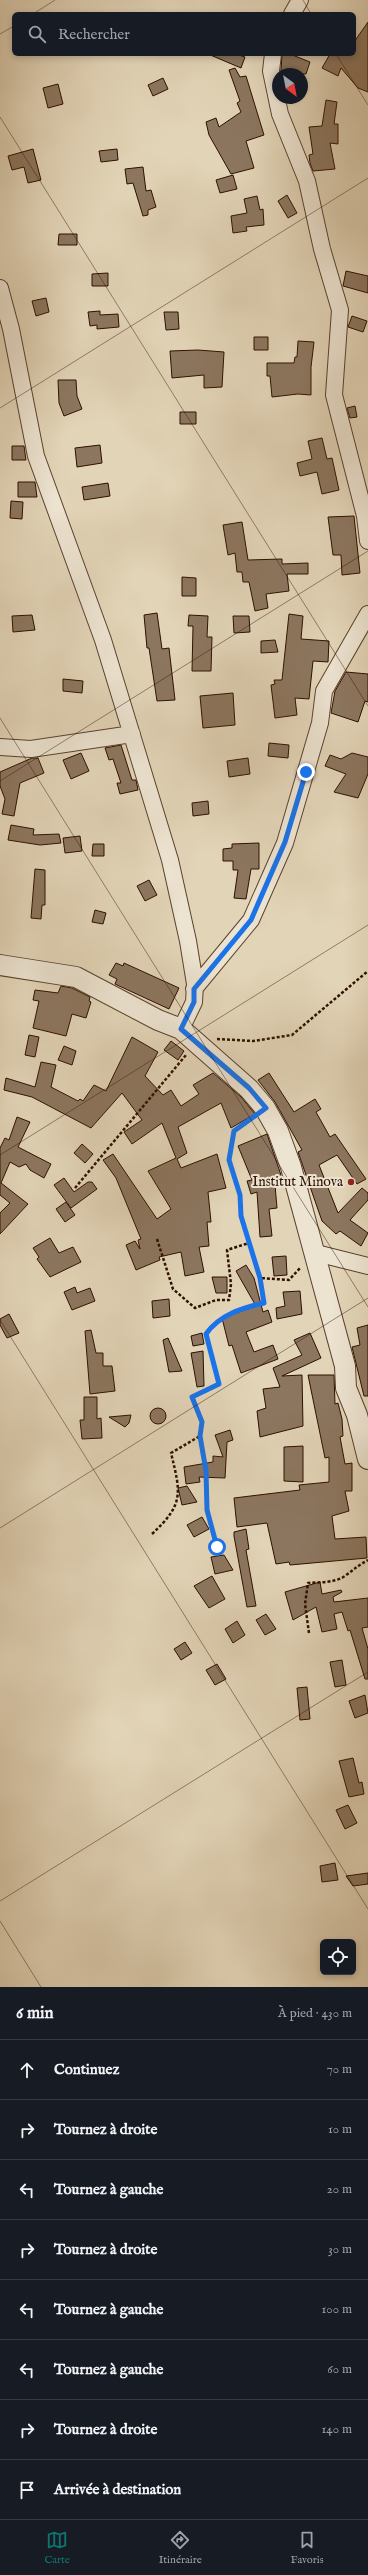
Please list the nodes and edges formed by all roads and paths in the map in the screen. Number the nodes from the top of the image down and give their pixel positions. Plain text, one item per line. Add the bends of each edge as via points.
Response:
1 (300, 0) edge
2 (293, 12) edge
3 (273, 56) edge
4 (0, 288) edge
5 (368, 541) edge
6 (368, 614) edge
7 (132, 734) junction
8 (0, 747) edge
9 (0, 965) edge
10 (368, 971) edge
11 (194, 989) junction
12 (188, 1035) junction
13 (266, 1108) junction
14 (75, 1188) dead end
15 (157, 1239) dead end
16 (249, 1243) junction
17 (316, 1253) junction
18 (368, 1266) edge
19 (260, 1278) junction
20 (200, 1436) junction
21 (368, 1459) edge
22 (152, 1534) dead end
23 (217, 1547) dead end
24 (368, 1560) edge
25 (309, 1633) dead end

1 - 2 street
3 - 5 street via 271,71 280,114 307,181 322,249 340,310 334,396 365,516
4 - 7 street via 11,329 36,456 103,640
6 - 11 street via 324,691 320,723 285,842 251,920
7 - 8 street via 31,749
7 - 11 street via 170,860 188,941
9 - 12 street via 76,976
10 - 12 path via 292,1035 253,1041
11 - 12 street
12 - 13 street via 249,1088
12 - 14 path via 182,1063
13 - 16 path via 234,1131 229,1160 240,1195 241,1216
13 - 17 street via 278,1131 291,1167
15 - 16 path via 173,1288 194,1308 216,1300 229,1300 227,1250
16 - 19 path
17 - 18 street
17 - 19 path via 289,1280
17 - 21 street via 345,1366 346,1388 357,1415
19 - 20 path via 264,1303 243,1308 214,1324 206,1334 219,1384 192,1397 202,1422
20 - 22 path via 171,1453 178,1494 171,1516
20 - 23 path via 206,1471 207,1510
24 - 25 path via 332,1581 308,1582 305,1604

